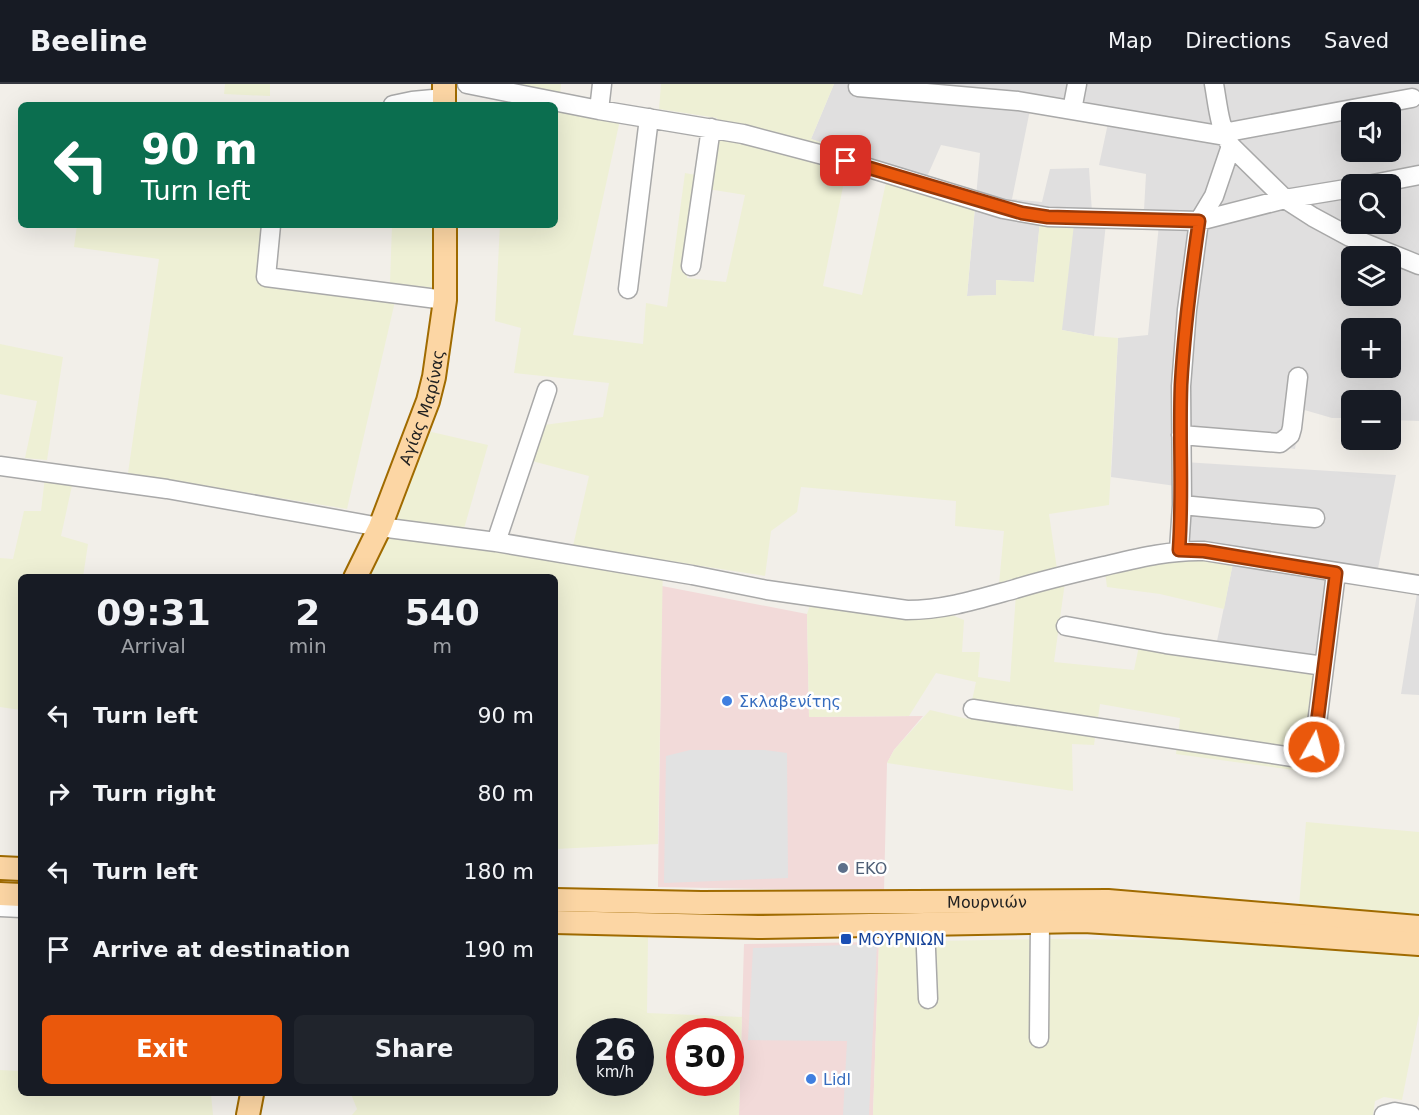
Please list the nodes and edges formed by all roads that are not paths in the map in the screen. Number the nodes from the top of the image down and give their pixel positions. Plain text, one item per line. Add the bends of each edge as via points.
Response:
1 (467, 84) edge
2 (602, 84) edge
3 (1077, 84) edge
4 (1214, 84) edge
5 (858, 87) dead end
6 (1018, 92) edge
7 (444, 96) edge
8 (1412, 98) dead end
9 (407, 102) edge
10 (599, 110) junction
11 (1072, 110) junction
12 (649, 118) junction
13 (711, 128) junction
14 (1226, 139) junction
15 (1419, 175) edge
16 (1401, 179) edge
17 (1341, 190) edge
18 (1285, 199) junction
19 (1199, 221) junction
20 (271, 228) edge
21 (445, 228) edge
22 (1419, 265) edge
23 (691, 266) dead end
24 (628, 289) dead end
25 (446, 300) junction
26 (1298, 377) dead end
27 (547, 390) dead end
28 (1181, 435) junction
29 (0, 466) edge
30 (1182, 505) junction
31 (1315, 518) dead end
32 (380, 527) junction
33 (496, 542) junction
34 (1179, 550) junction
35 (1336, 573) junction
36 (358, 574) edge
37 (1419, 585) edge
38 (1066, 626) dead end
39 (1324, 666) junction
40 (973, 710) dead end
41 (0, 868) edge
42 (18, 869) edge
43 (0, 894) edge
44 (18, 895) edge
45 (558, 900) edge
46 (0, 907) edge
47 (18, 908) edge
48 (558, 921) edge
49 (1040, 921) junction
50 (925, 925) junction
51 (1419, 927) edge
52 (1419, 944) edge
53 (928, 999) dead end
54 (1039, 1038) dead end
55 (243, 1096) edge
56 (252, 1096) edge
57 (239, 1115) edge
58 (248, 1115) edge
59 (1384, 1115) edge
60 (1411, 1115) edge

1 - 10 street
2 - 10 street
3 - 11 street
4 - 14 street
5 - 6 street
6 - 11 street
7 - 9 street
8 - 14 street
10 - 12 street
11 - 14 street
12 - 13 street
12 - 24 street
13 - 19 street via 846,161 1022,213
13 - 23 street
14 - 18 street
14 - 19 street via 1214,196
15 - 16 street
17 - 18 street
18 - 19 street
18 - 22 street via 1328,226
19 - 28 street via 1187,310
20 - 25 street via 266,277
21 - 25 main road, Αγίας Μαρίνας
25 - 32 main road, Αγίας Μαρίνας via 428,401
26 - 28 street via 1292,428 1280,443
27 - 33 street
28 - 30 street
29 - 32 street via 167,489
30 - 31 street
30 - 34 street
32 - 33 street
32 - 36 main road, Αγίας Μαρίνας
33 - 34 street via 907,610 949,607 1056,577
34 - 35 street
35 - 37 street
35 - 39 street
38 - 39 street
39 - 40 street via 1314,747 1310,754 1299,758
41 - 42 main road
43 - 44 main road
45 - 51 main road, Μουρνιών via 1107,901
46 - 47 street
48 - 50 main road, Μουρνιών via 758,927
49 - 50 main road, Μουρνιών
49 - 52 main road, Μουρνιών
49 - 54 street
50 - 53 street
55 - 57 main road
56 - 58 main road
59 - 60 street

